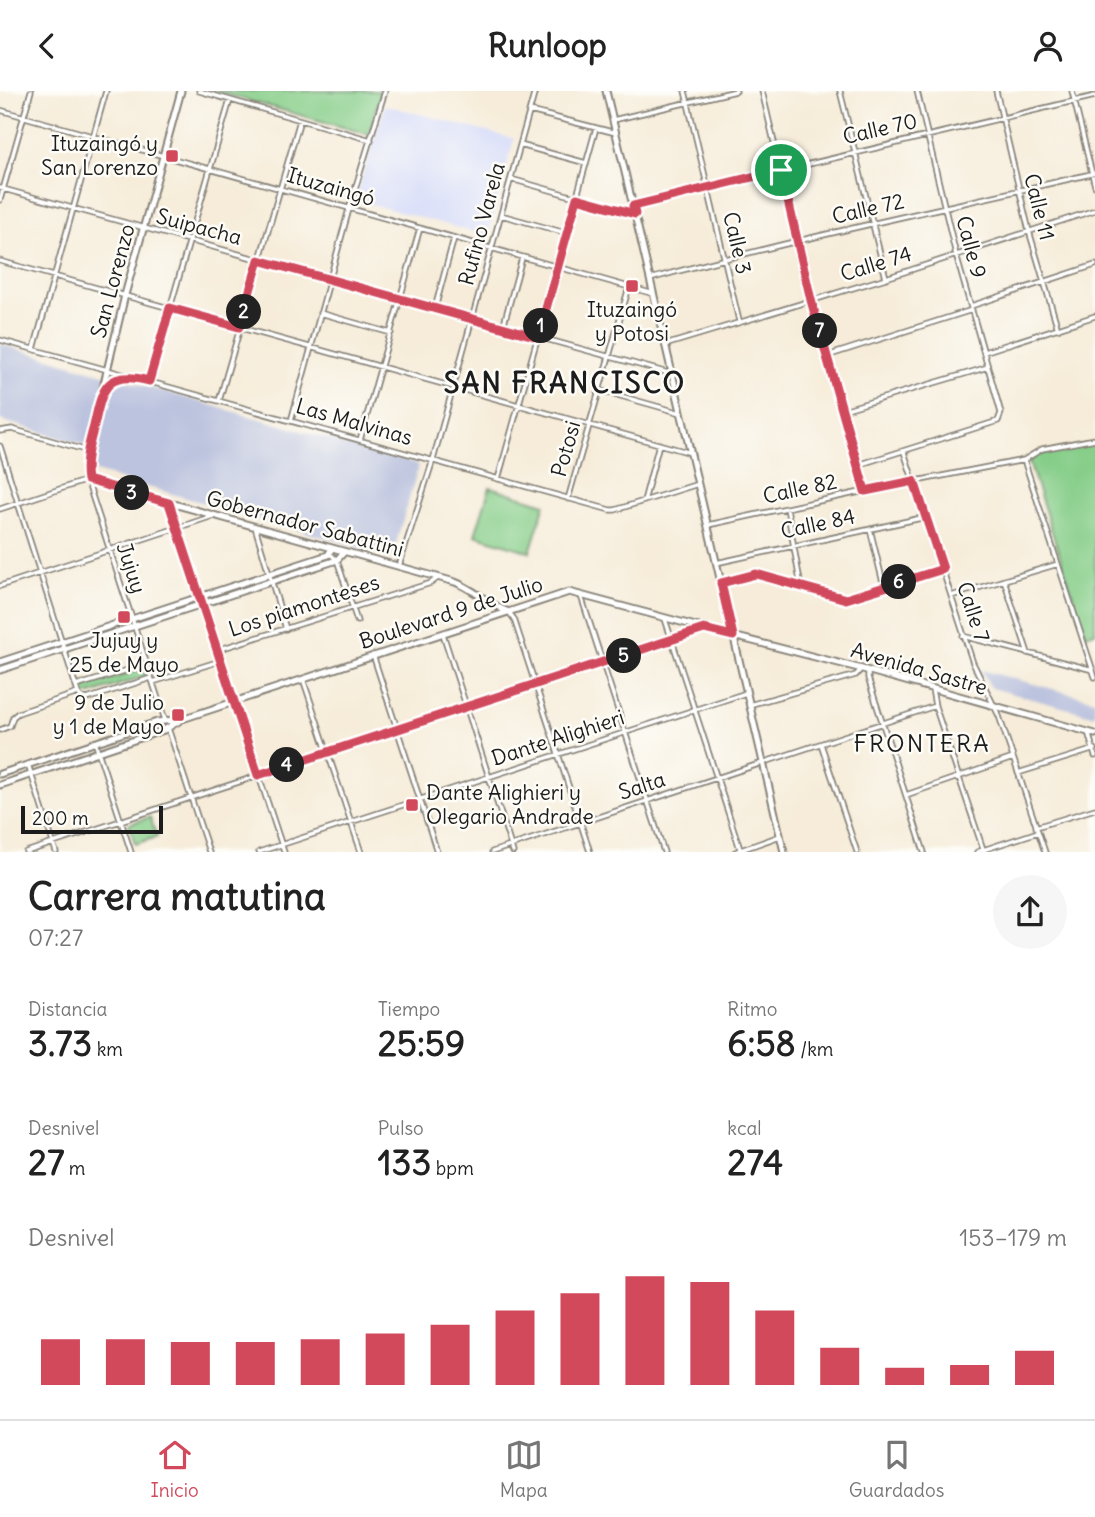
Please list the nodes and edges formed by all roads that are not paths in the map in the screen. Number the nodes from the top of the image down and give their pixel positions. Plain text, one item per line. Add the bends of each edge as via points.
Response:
1 (31, 91) edge
2 (106, 91) edge
3 (181, 91) edge
4 (199, 91) edge
5 (385, 91) edge
6 (535, 91) edge
7 (604, 91) edge
8 (685, 91) edge
9 (736, 91) edge
10 (762, 91) edge
11 (840, 91) edge
12 (916, 91) edge
13 (996, 91) edge
14 (1072, 91) edge
15 (1095, 96) edge
16 (230, 100) junction
17 (1075, 100) junction
18 (688, 103) junction
19 (0, 110) edge
20 (530, 111) junction
21 (23, 117) junction
22 (1002, 117) junction
23 (300, 120) junction
24 (613, 121) junction
25 (596, 128) junction
26 (616, 133) junction
27 (927, 134) junction
28 (93, 137) junction
29 (371, 140) junction
30 (520, 145) junction
31 (855, 152) junction
32 (163, 156) junction
33 (586, 163) junction
34 (209, 169) junction
35 (781, 170) junction
36 (1093, 174) edge
37 (510, 179) junction
38 (1095, 186) edge
39 (709, 187) junction
40 (2, 189) edge
41 (279, 189) junction
42 (1018, 191) junction
43 (577, 198) junction
44 (0, 200) edge
45 (633, 206) junction
46 (72, 208) junction
47 (944, 208) junction
48 (349, 209) junction
49 (1095, 210) edge
50 (635, 214) junction
51 (501, 215) junction
52 (872, 223) junction
53 (144, 228) junction
54 (420, 228) junction
55 (1029, 231) junction
56 (567, 233) junction
57 (454, 238) junction
58 (189, 240) junction
59 (797, 242) junction
60 (491, 249) junction
61 (956, 255) junction
62 (522, 257) junction
63 (724, 259) junction
64 (259, 260) junction
65 (0, 261) edge
66 (1095, 265) edge
67 (558, 267) junction
68 (55, 276) junction
69 (886, 278) junction
70 (330, 279) junction
71 (650, 279) junction
72 (1043, 282) junction
73 (629, 287) junction
74 (654, 294) junction
75 (125, 295) junction
76 (401, 299) junction
77 (811, 300) junction
78 (170, 308) junction
79 (435, 308) junction
80 (971, 308) junction
81 (320, 313) junction
82 (1095, 316) edge
83 (472, 318) junction
84 (739, 321) junction
85 (239, 327) junction
86 (503, 327) junction
87 (1058, 328) junction
88 (391, 334) junction
89 (538, 337) junction
90 (0, 340) edge
91 (665, 345) junction
92 (311, 347) junction
93 (34, 349) junction
94 (984, 352) junction
95 (610, 356) junction
96 (827, 356) junction
97 (382, 367) junction
98 (988, 367) junction
99 (107, 369) junction
100 (672, 374) junction
101 (131, 376) junction
102 (149, 381) junction
103 (453, 387) junction
104 (600, 390) junction
105 (101, 394) junction
106 (219, 401) junction
107 (519, 405) junction
108 (843, 410) junction
109 (681, 413) junction
110 (291, 421) junction
111 (590, 425) junction
112 (0, 431) edge
113 (1095, 439) edge
114 (360, 440) junction
115 (659, 444) junction
116 (0, 446) edge
117 (88, 451) junction
118 (904, 451) junction
119 (691, 453) junction
120 (433, 460) junction
121 (1024, 460) junction
122 (858, 465) junction
123 (498, 479) junction
124 (87, 480) junction
125 (914, 481) junction
126 (698, 484) junction
127 (865, 491) junction
128 (568, 499) junction
129 (644, 501) junction
130 (18, 503) junction
131 (169, 503) junction
132 (787, 508) junction
133 (0, 509) edge
134 (213, 516) junction
135 (926, 517) junction
136 (708, 526) junction
137 (255, 527) junction
138 (176, 528) junction
139 (870, 529) junction
140 (794, 546) junction
141 (109, 550) junction
142 (331, 551) junction
143 (344, 552) junction
144 (337, 560) junction
145 (716, 563) junction
146 (1058, 564) junction
147 (399, 566) junction
148 (943, 569) junction
149 (40, 572) junction
150 (269, 577) junction
151 (439, 577) junction
152 (1004, 580) junction
153 (721, 583) junction
154 (0, 586) edge
155 (801, 587) junction
156 (884, 587) junction
157 (580, 594) junction
158 (951, 596) junction
159 (199, 597) junction
160 (201, 604) junction
161 (353, 607) junction
162 (509, 612) junction
163 (665, 619) junction
164 (357, 621) dead end
165 (132, 622) junction
166 (286, 629) junction
167 (704, 629) junction
168 (443, 634) junction
169 (733, 636) junction
170 (964, 636) junction
171 (672, 640) junction
172 (62, 642) junction
173 (65, 649) junction
174 (217, 650) junction
175 (1028, 653) junction
176 (373, 655) junction
177 (220, 661) junction
178 (0, 662) edge
179 (602, 663) junction
180 (147, 664) junction
181 (861, 669) junction
182 (0, 670) edge
183 (1093, 670) junction
184 (868, 671) junction
185 (1095, 677) edge
186 (303, 679) junction
187 (152, 680) junction
188 (535, 684) junction
189 (76, 686) junction
190 (932, 689) junction
191 (78, 693) junction
192 (746, 693) junction
193 (233, 702) junction
194 (749, 705) junction
195 (935, 706) junction
196 (466, 707) junction
197 (995, 707) junction
198 (695, 709) junction
199 (182, 719) junction
200 (165, 720) junction
201 (882, 724) junction
202 (168, 728) junction
203 (0, 730) edge
204 (398, 730) junction
205 (625, 732) junction
206 (1088, 732) junction
207 (1095, 734) edge
208 (95, 742) junction
209 (821, 744) junction
210 (1094, 749) edge
211 (98, 752) junction
212 (328, 753) junction
213 (558, 754) junction
214 (1095, 757) edge
215 (1013, 758) junction
216 (28, 764) junction
217 (763, 764) junction
218 (1018, 773) junction
219 (0, 774) edge
220 (31, 774) junction
221 (258, 775) junction
222 (959, 776) junction
223 (489, 777) junction
224 (717, 778) junction
225 (0, 785) edge
226 (905, 795) junction
227 (191, 798) junction
228 (420, 799) junction
229 (648, 801) junction
230 (1095, 809) edge
231 (121, 821) junction
232 (351, 822) junction
233 (580, 822) junction
234 (1037, 829) junction
235 (780, 837) junction
236 (53, 843) junction
237 (281, 845) junction
238 (511, 846) junction
239 (741, 851) edge
240 (983, 851) edge
241 (26, 852) edge
242 (56, 852) edge
243 (131, 852) edge
244 (209, 852) edge
245 (260, 852) edge
246 (284, 852) edge
247 (360, 852) edge
248 (437, 852) edge
249 (492, 852) edge
250 (513, 852) edge
251 (590, 852) edge
252 (664, 852) edge
253 (735, 852) edge
254 (784, 852) edge
255 (857, 852) edge
256 (924, 852) edge
257 (977, 852) edge
258 (1045, 852) edge

1 - 21 street
2 - 28 street
3 - 32 main road, San Lorenzo
4 - 16 street
5 - 29 street
6 - 20 street, Rufino Varela
7 - 24 main road
8 - 18 street, Calle 3
9 - 18 street
10 - 35 street
11 - 31 street
12 - 27 street, Calle 9
13 - 22 street, Calle 11
14 - 17 street
15 - 17 street, Calle 70
16 - 23 street
16 - 34 street
17 - 22 street, Calle 70
17 - 36 street
18 - 24 street
18 - 39 street, Calle 3
19 - 21 street, Ituzaingó
20 - 25 street
20 - 30 street, Rufino Varela
21 - 28 street, Ituzaingó
21 - 40 street
22 - 27 street, Calle 70
22 - 42 street, Calle 11
23 - 29 street
23 - 41 street
24 - 26 main road
25 - 26 street
25 - 33 street
26 - 45 main road
27 - 31 street, Calle 70
27 - 47 street, Calle 9
28 - 32 street, Ituzaingó
28 - 46 street
29 - 48 street
30 - 33 street
30 - 37 street, Rufino Varela
31 - 35 street, Calle 70
31 - 52 street
32 - 34 street, Ituzaingó
32 - 53 main road, San Lorenzo
33 - 43 street
34 - 41 street, Ituzaingó
34 - 58 street
35 - 39 street, Calle 70
35 - 59 street
36 - 38 street
36 - 42 street, Calle 72
37 - 43 street
37 - 51 street, Rufino Varela
39 - 45 street, Calle 70
39 - 63 street, Calle 3
40 - 44 street
40 - 46 street, Suipacha
41 - 48 street, Ituzaingó
41 - 64 street
42 - 47 street, Calle 72
42 - 55 street, Calle 11
43 - 50 street
43 - 56 street
45 - 50 main road
46 - 53 street, Suipacha
46 - 68 street
47 - 52 street, Calle 72
47 - 61 street, Calle 9
48 - 54 street, Ituzaingó
48 - 70 street
49 - 55 street, Calle 74
50 - 71 main road
51 - 56 street
51 - 60 street, Rufino Varela
52 - 59 street, Calle 72
52 - 69 street
53 - 58 street, Suipacha
53 - 75 main road, San Lorenzo
54 - 57 street, Ituzaingó
54 - 76 street
55 - 61 street, Calle 74
55 - 72 street, Calle 11
56 - 67 street
57 - 60 street, Ituzaingó
57 - 79 street
58 - 64 street, Suipacha
58 - 78 street
59 - 63 street, Calle 72
59 - 77 street
60 - 62 street, Ituzaingó
60 - 83 street, Rufino Varela
61 - 69 street, Calle 74
61 - 80 street, Calle 9
62 - 67 street, Ituzaingó
62 - 86 street
63 - 71 street, Calle 72
63 - 84 street, Calle 3
64 - 70 street, Suipacha
64 - 85 street
65 - 68 street
66 - 72 street
67 - 73 street, Ituzaingó
67 - 89 street
68 - 75 street
68 - 93 street
69 - 77 street, Calle 74
70 - 76 street, Suipacha
70 - 81 street
71 - 74 main road
72 - 80 street
72 - 87 street, Calle 11
73 - 74 street, Ituzaingó
73 - 95 street, Potosi
74 - 91 main road
75 - 78 street
75 - 99 main road, San Lorenzo
76 - 79 street, Suipacha
76 - 88 street
77 - 84 street, Calle 74
77 - 96 street
78 - 85 street
78 - 102 street
79 - 83 street, Suipacha
80 - 94 street, Calle 9
80 - 96 street
81 - 88 street
81 - 92 street
82 - 87 street
83 - 86 street, Suipacha
83 - 103 street, Rufino Varela
84 - 91 street, Calle 74
85 - 92 street
85 - 106 street
86 - 89 street, Suipacha
87 - 94 street
88 - 97 street
89 - 95 street, Suipacha
89 - 107 street
90 - 93 street, Las Malvinas
91 - 100 main road
92 - 97 street
92 - 110 street
93 - 99 street, Las Malvinas
94 - 98 street, Calle 9
95 - 100 street, Suipacha
95 - 104 street, Potosi
96 - 108 street
97 - 103 street
97 - 114 street
98 - 108 street
98 - 118 street, Calle 9 via 1001,409 998,421
99 - 101 street, Las Malvinas
99 - 105 main road, San Lorenzo
100 - 109 main road
101 - 102 street, Las Malvinas
101 - 105 street via 111,383
102 - 106 street, Las Malvinas
103 - 107 street
103 - 120 street, Rufino Varela
104 - 109 street
104 - 111 street, Potosi
105 - 117 main road, San Lorenzo
106 - 110 street, Las Malvinas
107 - 111 street
107 - 123 street
108 - 122 street
109 - 119 main road
110 - 114 street, Las Malvinas
111 - 115 street
111 - 128 street, Potosi
112 - 117 street via 12,429
113 - 121 street, Calle 82 via 1042,449
114 - 120 street, Las Malvinas
115 - 119 street
115 - 129 street
116 - 130 street
117 - 124 main road, San Lorenzo
118 - 122 street
118 - 125 street, Calle 7
119 - 126 main road
120 - 123 street, Las Malvinas
120 - 147 street, Rufino Varela
121 - 125 street, Calle 82
121 - 146 street
122 - 127 street
123 - 128 street, Las Malvinas
124 - 130 street
124 - 131 main road, Gobernador Sabattini
124 - 141 street, Jujuy
125 - 127 street, Calle 82
125 - 135 street, Calle 7
126 - 129 street, Las Malvinas
126 - 136 main road
127 - 132 street, Calle 82
128 - 129 street, Las Malvinas via 610,510
130 - 133 street
130 - 149 street
131 - 134 main road, Gobernador Sabattini
131 - 138 street
132 - 136 street, Calle 82
132 - 140 street
134 - 137 main road, Gobernador Sabattini
134 - 138 street
135 - 139 street, Calle 84
135 - 148 street, Calle 7
136 - 145 main road
137 - 142 main road, Gobernador Sabattini
137 - 150 street
138 - 141 street
138 - 159 street
139 - 140 street, Calle 84
139 - 156 street
140 - 145 street, Calle 84
140 - 155 street
141 - 149 street
141 - 165 street, Jujuy
142 - 143 main road, Gobernador Sabattini
142 - 144 street
142 - 150 main road
143 - 144 main road
143 - 147 main road, Gobernador Sabattini
144 - 150 main road
144 - 161 street
145 - 153 main road
146 - 152 street
146 - 183 street
147 - 151 main road, Gobernador Sabattini
148 - 156 street
148 - 158 street, Calle 7
149 - 154 street
149 - 172 street
150 - 159 main road
150 - 160 main road
150 - 166 street
151 - 161 street, Los piamonteses
151 - 162 main road, Gobernador Sabattini via 463,585
152 - 158 street
152 - 175 street
153 - 155 street via 756,574
153 - 169 main road
155 - 156 street via 846,599
157 - 162 main road, Boulevard 9 de Julio via 562,594
157 - 163 main road, Boulevard 9 de Julio
157 - 179 street
158 - 170 street, Calle 7
159 - 160 street
159 - 165 main road
160 - 165 main road
160 - 174 street
161 - 164 street
161 - 166 street, Los piamonteses
162 - 168 main road, Boulevard 9 de Julio
162 - 188 street
163 - 167 main road, Boulevard 9 de Julio
163 - 171 street
165 - 172 main road
165 - 173 main road
165 - 180 street, Jujuy
166 - 174 street, Los piamonteses
167 - 169 main road, Boulevard 9 de Julio
167 - 171 street
168 - 176 main road, Boulevard 9 de Julio
168 - 196 street
169 - 181 main road, Avenida Sastre
169 - 192 main road
170 - 175 street
170 - 197 street, Calle 7
171 - 179 street
171 - 198 street
172 - 173 street
172 - 178 main road
173 - 182 main road
173 - 189 street
174 - 177 street
175 - 183 street
176 - 186 main road, Boulevard 9 de Julio
176 - 204 street
177 - 187 street
177 - 193 street
179 - 188 street
179 - 205 street
180 - 187 street, Jujuy
180 - 189 street
181 - 184 main road, Avenida Sastre
181 - 194 street via 856,675
183 - 185 street
184 - 190 main road, Avenida Sastre
184 - 201 street
186 - 193 main road, Boulevard 9 de Julio
186 - 212 street
187 - 191 street via 86,699
187 - 200 street, Jujuy
188 - 196 street
188 - 213 street
189 - 191 street
190 - 195 street
190 - 197 main road, Avenida Sastre
191 - 203 street via 18,713 10,726
192 - 194 main road
192 - 198 street, Dante Alighieri
193 - 199 main road, Boulevard 9 de Julio
193 - 221 street
194 - 217 main road
195 - 201 street, Salta
195 - 222 street
196 - 204 street
196 - 223 street
197 - 206 main road, Avenida Sastre
197 - 215 street
198 - 205 street, Dante Alighieri
198 - 224 street
199 - 200 main road, Boulevard 9 de Julio
199 - 202 main road, Boulevard 9 de Julio
200 - 202 street, Jujuy
200 - 208 main road, Boulevard 9 de Julio
201 - 209 street, Salta
201 - 226 street
202 - 211 main road, Boulevard 9 de Julio
202 - 227 street, Jujuy
204 - 212 street
204 - 228 street
205 - 213 street, Dante Alighieri
205 - 229 street
206 - 207 main road, Avenida Sastre
206 - 210 street
208 - 211 street
208 - 216 main road, Boulevard 9 de Julio
209 - 217 street, Salta
209 - 255 street
210 - 214 street
210 - 218 street
211 - 220 main road, Boulevard 9 de Julio
211 - 231 street
212 - 221 street
212 - 232 street
213 - 223 street, Dante Alighieri
213 - 233 street
215 - 218 street
215 - 222 street
216 - 219 main road, Boulevard 9 de Julio
216 - 220 street
217 - 224 street, Salta
217 - 235 main road
218 - 234 street
220 - 225 main road, Boulevard 9 de Julio
220 - 236 street
221 - 227 street
221 - 237 street
222 - 226 street
222 - 240 street
223 - 228 street, Dante Alighieri
223 - 238 street
224 - 229 street, Salta
224 - 239 street
226 - 256 street
227 - 231 street
227 - 244 street, Jujuy
228 - 232 street, Dante Alighieri
228 - 248 street
229 - 233 street, Salta
229 - 252 street
230 - 234 street
231 - 236 street
231 - 243 street
232 - 237 street, Dante Alighieri
232 - 247 street
233 - 238 street, Salta
233 - 251 street
234 - 240 street
234 - 258 street
235 - 239 street
235 - 254 main road
236 - 241 street
236 - 242 street
237 - 245 street, Dante Alighieri
237 - 246 street
238 - 249 street, Salta
238 - 250 street
239 - 253 street
240 - 257 street

